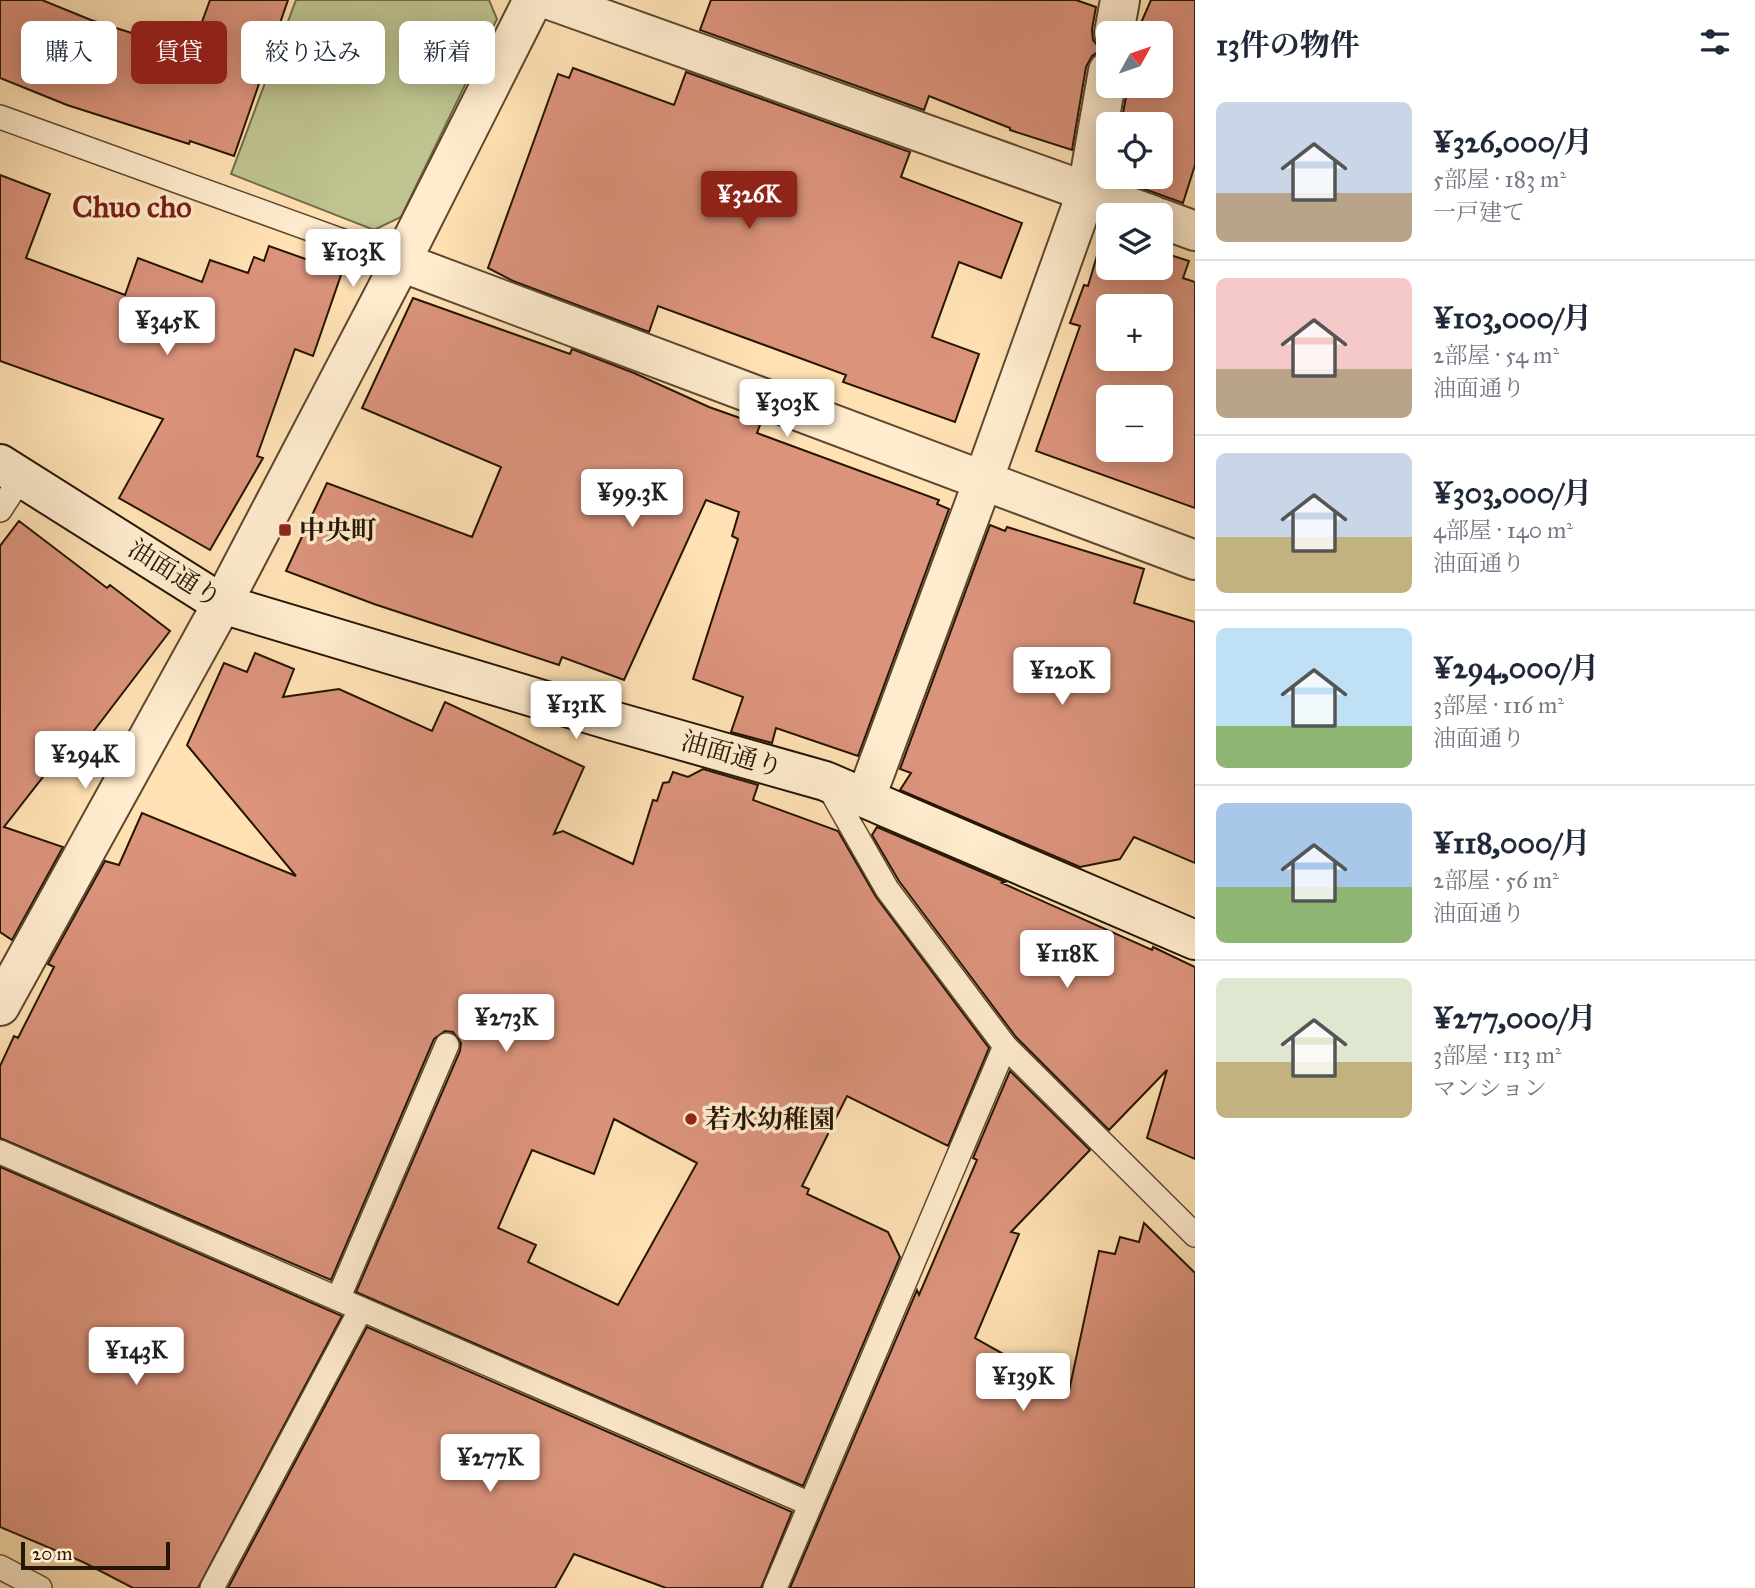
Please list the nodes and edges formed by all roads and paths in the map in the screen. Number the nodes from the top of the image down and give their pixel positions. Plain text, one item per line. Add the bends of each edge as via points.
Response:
1 (533, 0) edge
2 (550, 0) edge
3 (1120, 0) edge
4 (1116, 21) edge
5 (1103, 98) edge
6 (0, 117) edge
7 (1087, 191) junction
8 (1120, 203) edge
9 (1173, 223) edge
10 (1195, 231) edge
11 (401, 262) junction
12 (10, 471) edge
13 (983, 481) junction
14 (0, 510) edge
15 (1195, 560) edge
16 (222, 604) junction
17 (825, 781) junction
18 (866, 796) junction
19 (1195, 940) edge
20 (0, 1006) edge
21 (447, 1045) dead end
22 (1005, 1046) junction
23 (0, 1152) edge
24 (1195, 1235) edge
25 (338, 1299) junction
26 (361, 1309) junction
27 (810, 1504) junction
28 (0, 1567) edge
29 (40, 1588) edge
30 (212, 1588) edge
31 (775, 1588) edge

1 - 11 street
2 - 7 street
3 - 4 street
5 - 7 street
6 - 11 lane
7 - 8 street
7 - 13 street
9 - 10 street
11 - 13 street
11 - 16 street
12 - 14 lane
12 - 16 street, 油面通り
13 - 15 street
13 - 18 street
16 - 17 street, 油面通り
16 - 20 street
17 - 18 street, 油面通り
17 - 22 lane via 887,889
18 - 19 street, 油面通り
21 - 25 lane
22 - 24 lane
22 - 27 lane
23 - 25 lane
25 - 26 lane
26 - 27 lane
26 - 30 lane
27 - 31 lane
28 - 29 lane

